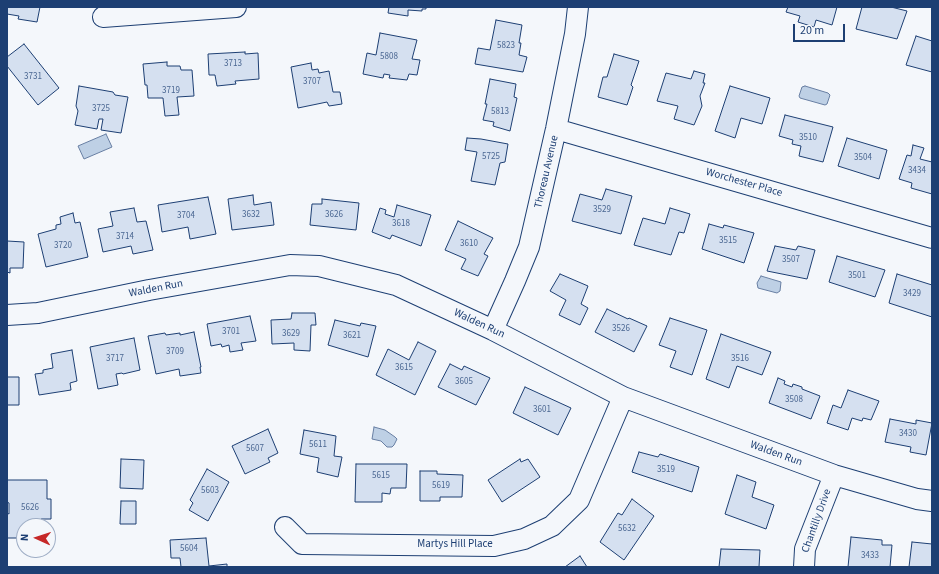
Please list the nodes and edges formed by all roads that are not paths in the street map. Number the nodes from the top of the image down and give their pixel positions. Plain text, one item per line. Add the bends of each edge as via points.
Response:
1 (236, 7) edge
2 (578, 7) edge
3 (104, 17) dead end
4 (556, 129) junction
5 (932, 238) edge
6 (7, 315) edge
7 (492, 330) junction
8 (623, 397) junction
9 (834, 475) junction
10 (932, 502) edge
11 (285, 527) dead end
12 (804, 567) edge

1 - 3 street
2 - 4 street, Thoreau Avenue
4 - 5 street, Worchester Place
4 - 7 street, Thoreau Avenue via 529,247
6 - 7 street, Walden Run via 38,313 290,265 319,266 396,285
7 - 8 street, Walden Run
8 - 9 street, Walden Run
8 - 11 street, Martys Hill Place via 579,500 552,526 524,539 494,546 302,544
9 - 10 street, Walden Run
9 - 12 street, Chantilly Drive via 805,549

